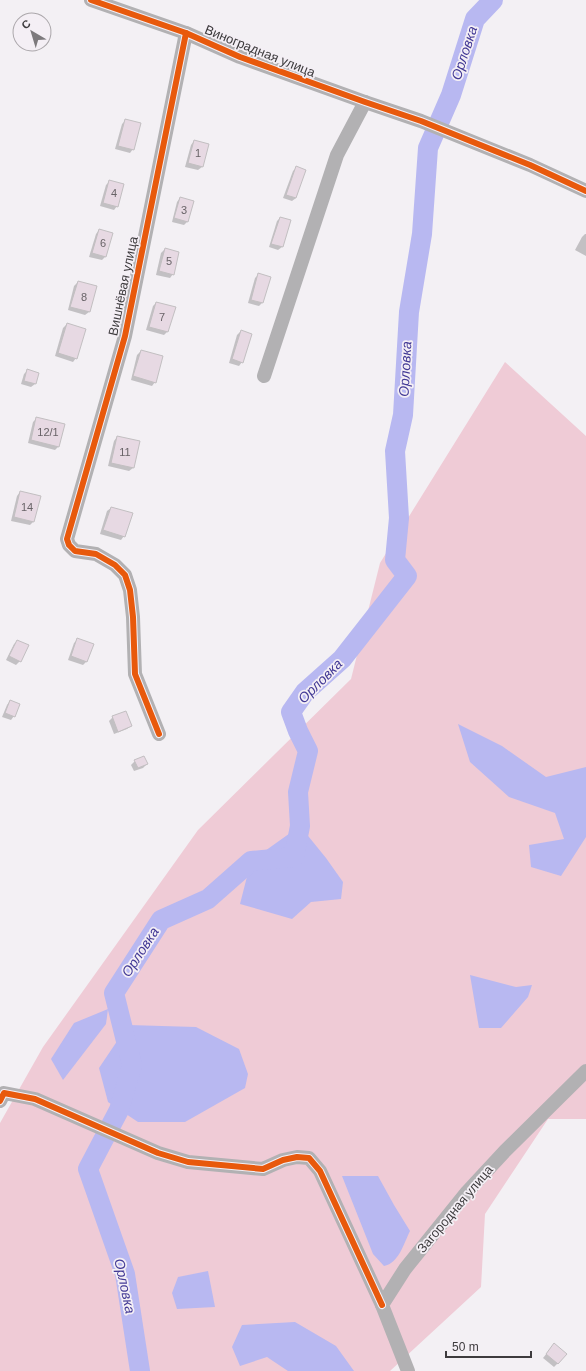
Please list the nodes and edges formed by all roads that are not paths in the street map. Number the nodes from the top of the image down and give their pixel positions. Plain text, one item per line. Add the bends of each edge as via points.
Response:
1 (91, 0) edge
2 (186, 33) junction
3 (364, 102) junction
4 (586, 191) edge
5 (264, 376) dead end
6 (160, 734) dead end
7 (586, 1071) edge
8 (1, 1095) edge
9 (382, 1305) junction
10 (408, 1371) edge

1 - 2 street, Виноградная улица
2 - 3 street, Виноградная улица via 240,57
2 - 6 street, Вишнёвая улица via 125,336 67,539 75,551 96,554 125,575 130,590 133,617 135,674
3 - 4 street, Виноградная улица via 421,121
3 - 5 street via 337,155
7 - 9 street, Загородная улица via 467,1192 405,1269
8 - 9 street via 35,1099 158,1152 188,1162 262,1169 282,1160 309,1158 320,1171
9 - 10 street

